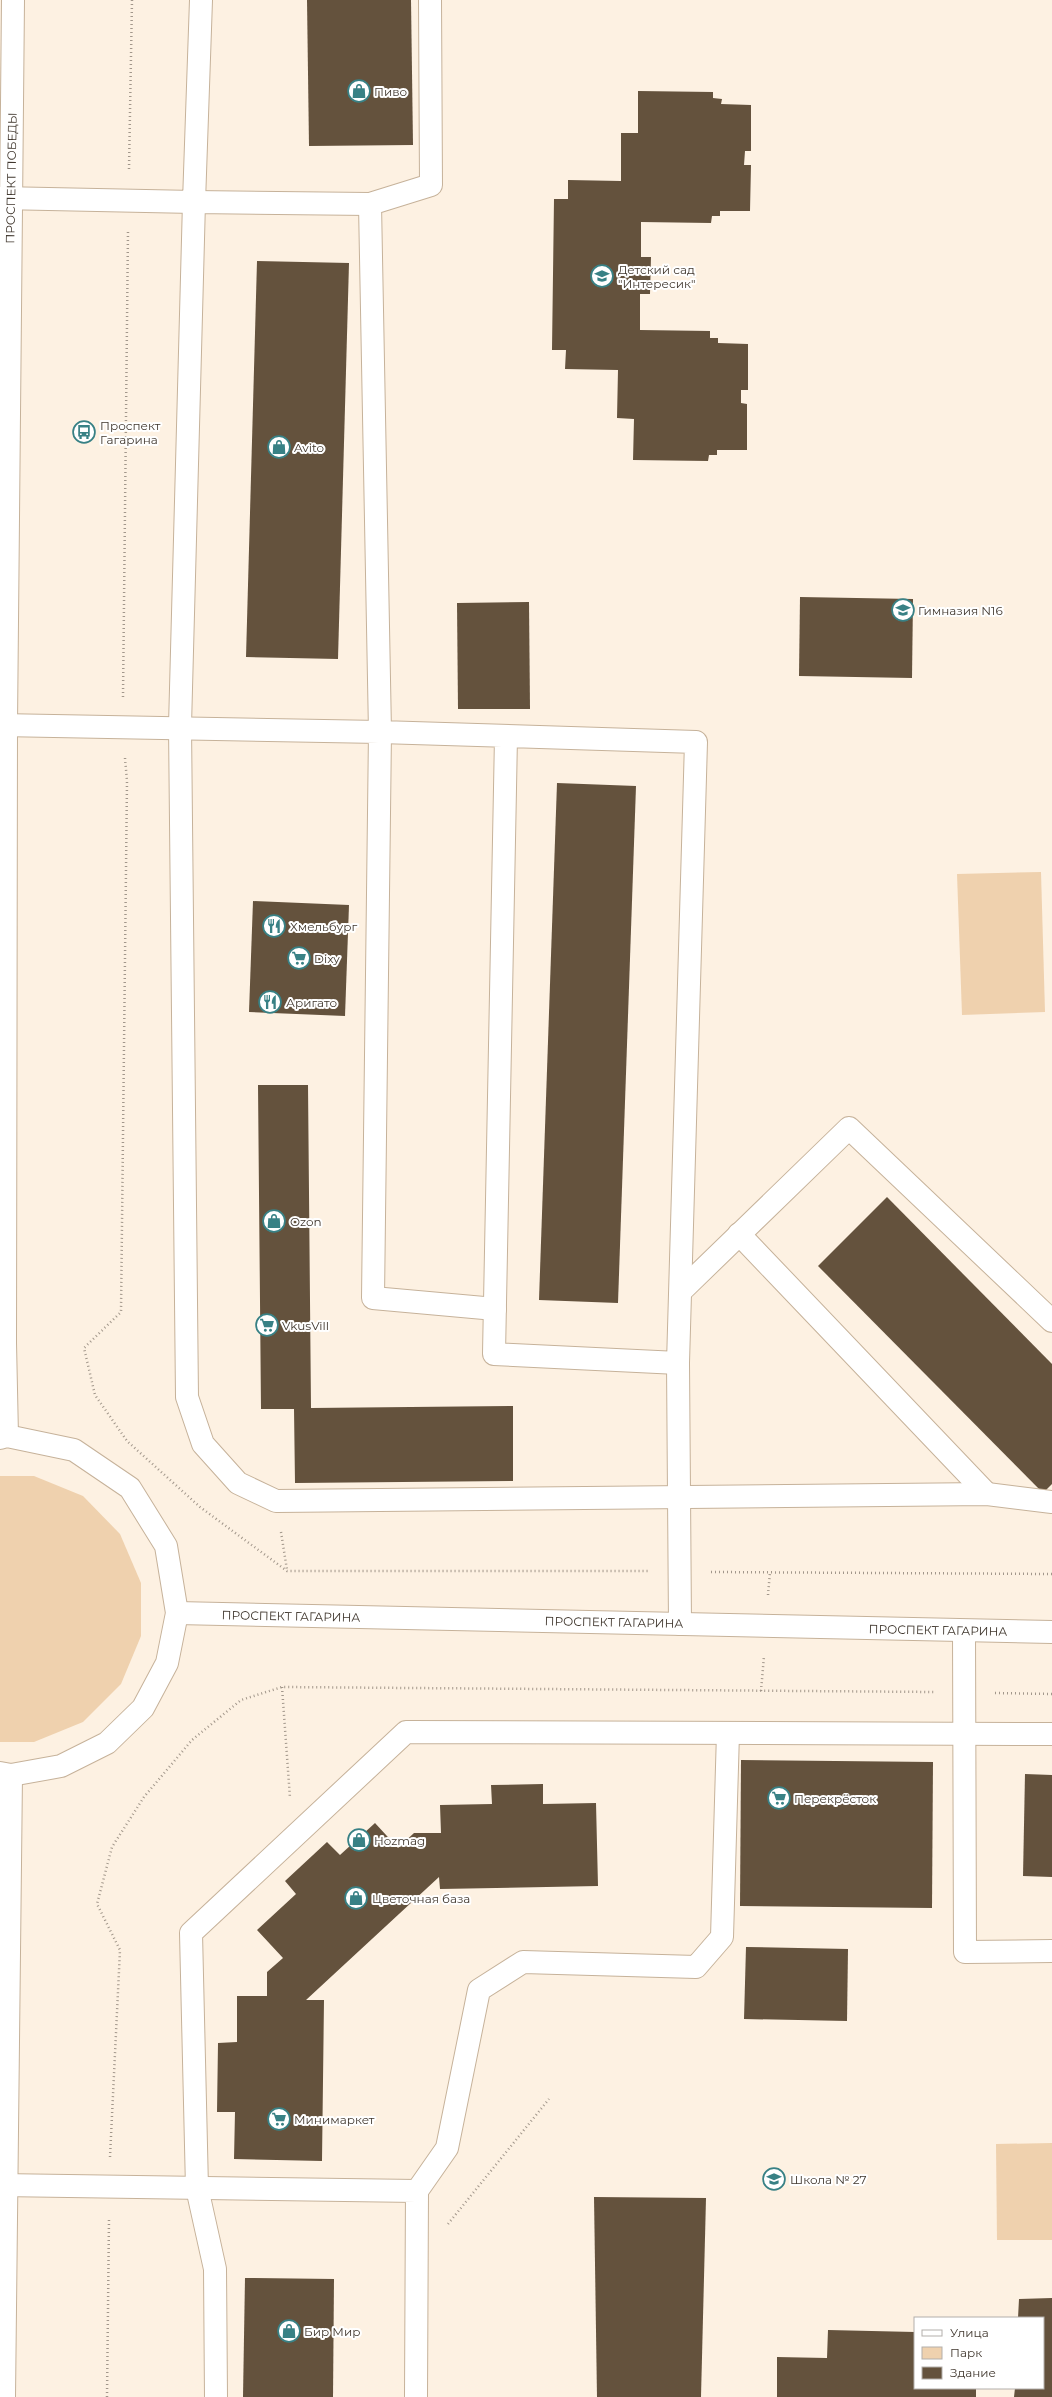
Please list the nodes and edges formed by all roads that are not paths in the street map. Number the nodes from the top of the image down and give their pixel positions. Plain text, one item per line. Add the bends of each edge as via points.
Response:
1 (13, 0) edge
2 (201, 0) edge
3 (430, 0) edge
4 (6, 199) edge
5 (194, 202) junction
6 (370, 204) junction
7 (3, 725) edge
8 (180, 726) junction
9 (380, 732) junction
10 (506, 737) junction
11 (739, 1234) junction
12 (681, 1291) junction
13 (495, 1309) junction
14 (1052, 1321) edge
15 (678, 1363) junction
16 (4, 1437) edge
17 (987, 1494) junction
18 (680, 1497) junction
19 (1052, 1502) edge
20 (177, 1613) junction
21 (680, 1624) junction
22 (964, 1631) junction
23 (1052, 1632) edge
24 (728, 1733) junction
25 (964, 1733) junction
26 (1052, 1734) edge
27 (6, 1774) edge
28 (1052, 1951) edge
29 (3, 2185) edge
30 (197, 2188) junction
31 (417, 2191) junction
32 (4, 2397) edge
33 (216, 2397) edge
34 (416, 2397) edge

1 - 4 street, ПРОСПЕКТ ПОБЕДЫ
2 - 5 street
3 - 6 street via 431,185
4 - 5 street
4 - 7 street, ПРОСПЕКТ ПОБЕДЫ
5 - 6 street
5 - 8 street
6 - 9 street
7 - 8 street
7 - 16 street, ПРОСПЕКТ ПОБЕДЫ
8 - 9 street
8 - 18 street via 187,1397 203,1444 238,1483 276,1501
9 - 10 street
9 - 13 street via 373,1298
10 - 12 street via 696,742
10 - 13 street
11 - 12 street
11 - 14 street via 849,1128
11 - 17 street
12 - 15 street
13 - 15 street via 494,1354
15 - 18 street
16 - 20 street via 74,1450 130,1488 166,1546
17 - 18 street
17 - 19 street
18 - 21 street
20 - 21 street, ПРОСПЕКТ ГАГАРИНА
20 - 27 street via 167,1663 143,1708 107,1743 61,1766
21 - 22 street, ПРОСПЕКТ ГАГАРИНА
22 - 23 street, ПРОСПЕКТ ГАГАРИНА
22 - 25 street
24 - 25 street
24 - 30 street via 406,1732 191,1933
24 - 31 street via 722,1937 696,1967 523,1962 479,1990 447,2148
25 - 26 street
25 - 28 street via 965,1952
27 - 29 street
29 - 30 street
29 - 32 street
30 - 31 street
30 - 33 street via 215,2269
31 - 34 street

